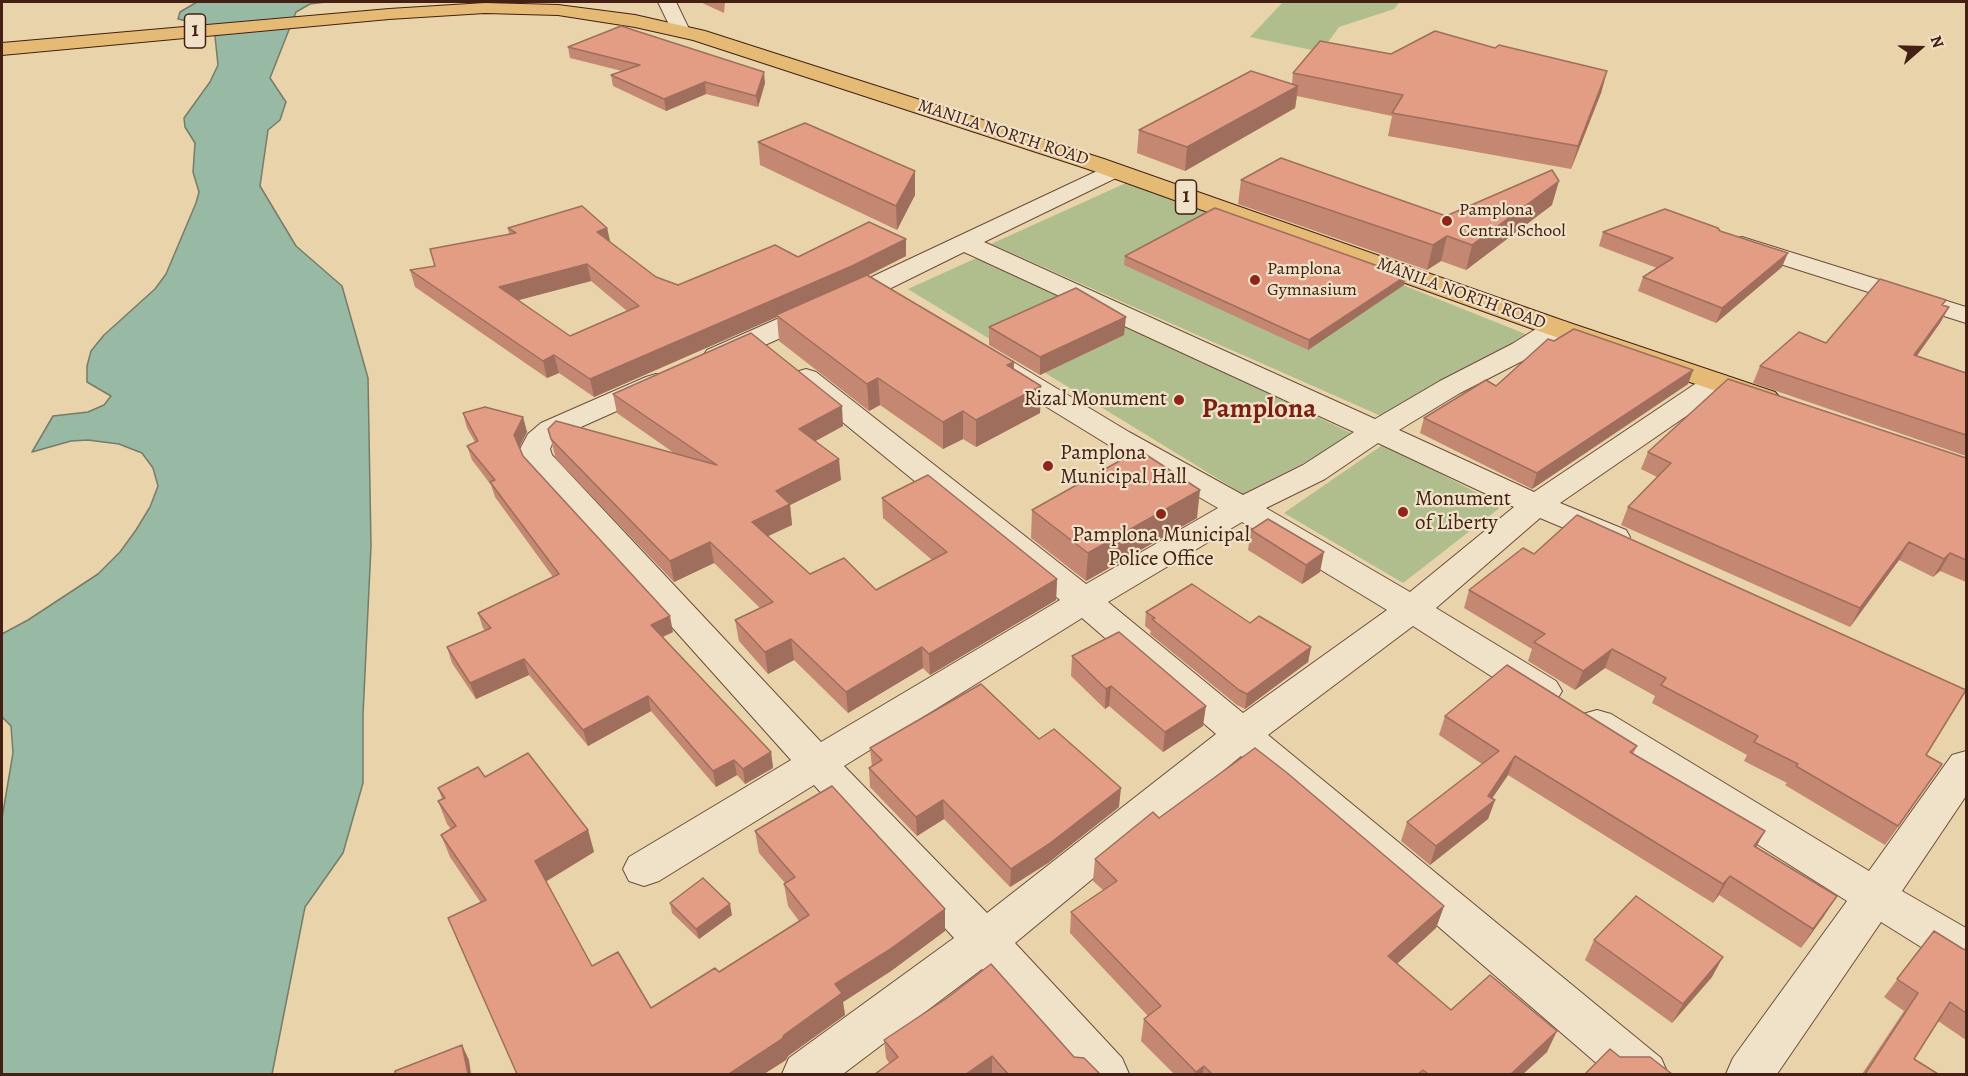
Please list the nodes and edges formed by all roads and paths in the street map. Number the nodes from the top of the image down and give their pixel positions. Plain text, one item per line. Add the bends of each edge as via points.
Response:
1 (667, 2) edge
2 (681, 31) junction
3 (2, 49) edge
4 (1112, 171) junction
5 (1725, 238) edge
6 (963, 242) junction
7 (872, 287) junction
8 (901, 305) edge
9 (1966, 315) edge
10 (1557, 328) junction
11 (756, 338) junction
12 (980, 354) edge
13 (1718, 382) junction
14 (1785, 405) edge
15 (1376, 431) junction
16 (1536, 505) junction
17 (1242, 508) junction
18 (1640, 549) edge
19 (1084, 601) junction
20 (1412, 609) junction
21 (1242, 734) junction
22 (819, 764) junction
23 (1966, 766) edge
24 (644, 869) dead end
25 (1876, 897) junction
26 (985, 941) junction
27 (1966, 951) edge
28 (806, 1074) edge
29 (1105, 1074) edge
30 (1644, 1074) edge
31 (1750, 1074) edge

1 - 2 street
2 - 3 highway, MANILA NORTH ROAD / 1 via 558,9 485,8
2 - 4 highway, MANILA NORTH ROAD / 1
4 - 6 street
4 - 10 highway, MANILA NORTH ROAD / 1
5 - 9 street
6 - 7 street
6 - 15 street
7 - 8 street
7 - 11 street
10 - 13 highway, MANILA NORTH ROAD / 1
10 - 15 street
11 - 19 street
11 - 22 street via 552,429 535,449 537,457
12 - 17 street
13 - 14 highway, MANILA NORTH ROAD / 1
13 - 16 street
15 - 16 street
15 - 17 street via 1314,472
16 - 18 street
16 - 20 street
17 - 19 street
17 - 20 street
19 - 21 street
19 - 22 street
20 - 21 street
20 - 25 street
21 - 26 street
21 - 30 street
22 - 24 street
22 - 26 street
23 - 25 street
25 - 27 street
25 - 31 street
26 - 28 street
26 - 29 street

